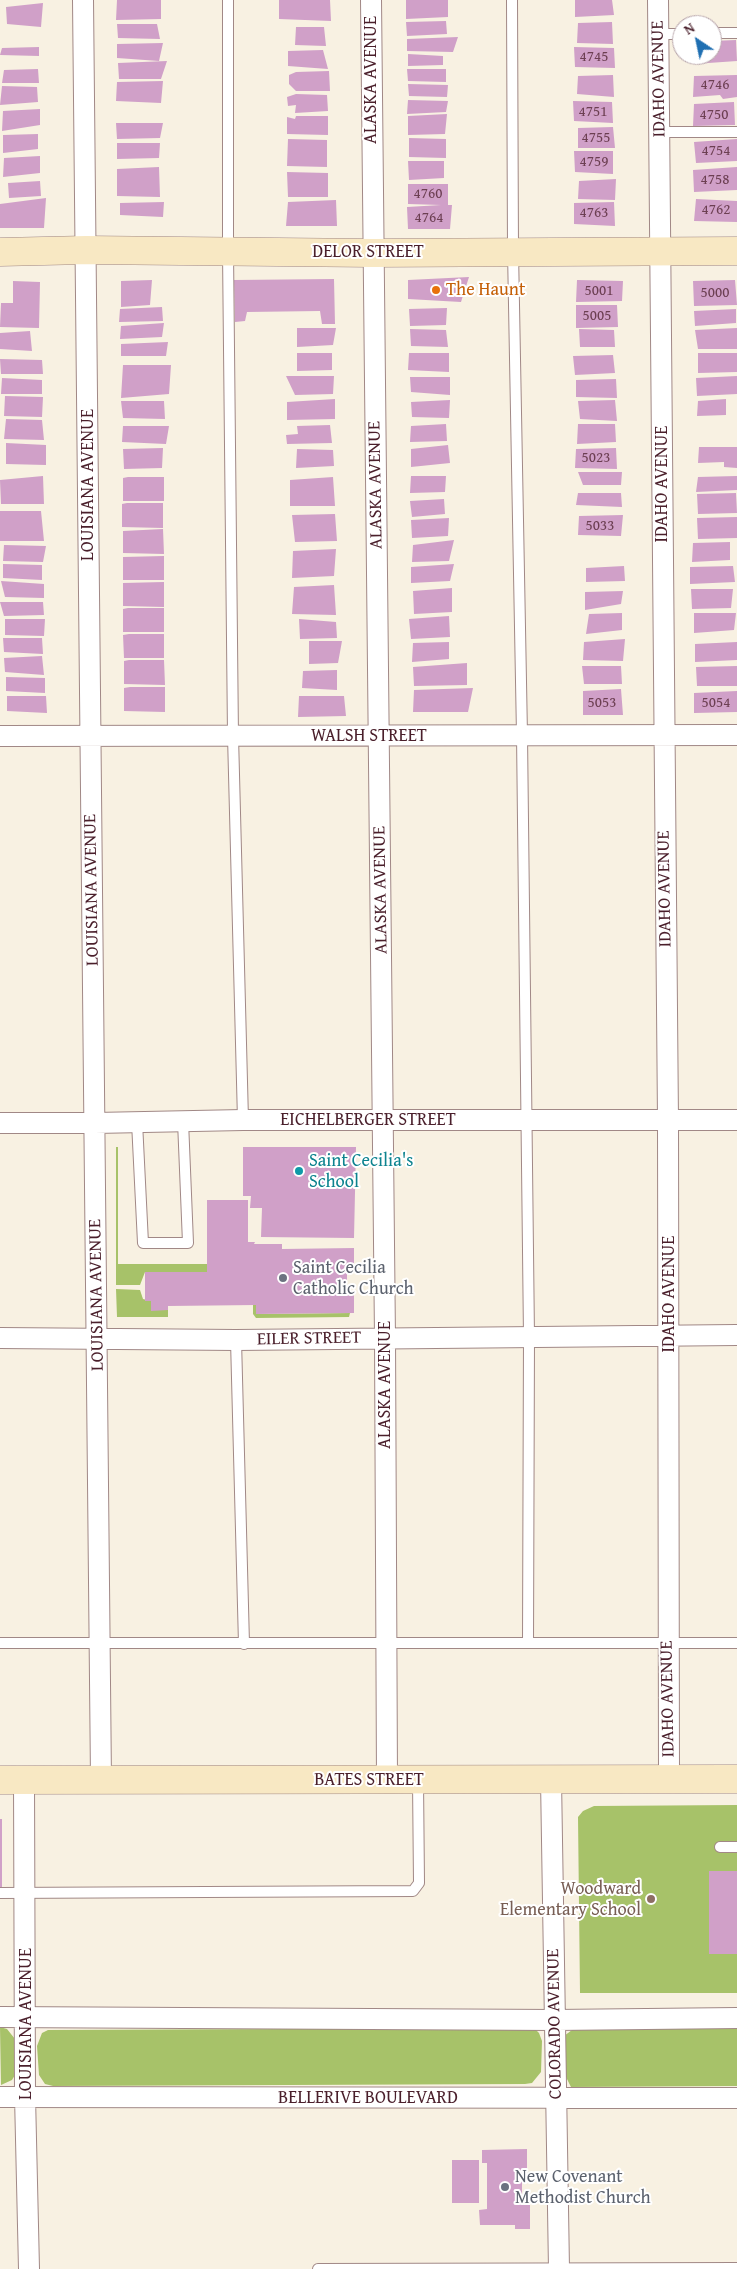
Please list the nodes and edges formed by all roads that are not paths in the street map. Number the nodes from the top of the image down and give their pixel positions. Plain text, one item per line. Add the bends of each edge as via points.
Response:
1 (83, 0) edge
2 (228, 0) edge
3 (371, 0) edge
4 (512, 0) edge
5 (658, 0) edge
6 (737, 32) edge
7 (722, 33) edge
8 (658, 34) junction
9 (672, 34) edge
10 (661, 132) junction
11 (737, 132) edge
12 (86, 250) junction
13 (513, 250) junction
14 (660, 250) junction
15 (737, 251) edge
16 (0, 252) edge
17 (228, 252) junction
18 (372, 253) junction
19 (89, 735) junction
20 (522, 735) junction
21 (737, 735) edge
22 (0, 736) edge
23 (233, 736) junction
24 (379, 736) junction
25 (664, 736) junction
26 (243, 1120) junction
27 (383, 1120) junction
28 (668, 1120) junction
29 (737, 1120) edge
30 (183, 1121) junction
31 (525, 1121) junction
32 (137, 1122) junction
33 (0, 1123) edge
34 (95, 1123) junction
35 (737, 1334) edge
36 (385, 1337) junction
37 (528, 1337) junction
38 (669, 1337) junction
39 (0, 1338) edge
40 (98, 1339) junction
41 (236, 1340) junction
42 (386, 1642) junction
43 (0, 1643) edge
44 (100, 1643) junction
45 (528, 1643) junction
46 (668, 1643) junction
47 (737, 1643) edge
48 (244, 1644) junction
49 (669, 1778) junction
50 (102, 1779) junction
51 (550, 1779) junction
52 (737, 1779) edge
53 (12, 1780) edge
54 (387, 1780) junction
55 (418, 1780) junction
56 (720, 1847) dead end
57 (737, 1847) edge
58 (0, 1893) edge
59 (26, 1894) junction
60 (0, 2017) edge
61 (26, 2017) junction
62 (737, 2018) edge
63 (555, 2020) junction
64 (26, 2096) junction
65 (0, 2097) edge
66 (737, 2098) edge
67 (556, 2099) junction
68 (737, 2268) edge
69 (29, 2269) edge
70 (318, 2269) edge
71 (559, 2269) edge

1 - 12 street, LOUISIANA AVENUE
2 - 17 lane
3 - 18 street, ALASKA AVENUE
4 - 13 lane
5 - 8 street, IDAHO AVENUE
6 - 7 lane
8 - 9 lane
8 - 10 street, IDAHO AVENUE
10 - 11 lane
10 - 14 street, IDAHO AVENUE
12 - 16 street, DELOR STREET
12 - 17 street, DELOR STREET
12 - 19 street, LOUISIANA AVENUE
13 - 14 street, DELOR STREET
13 - 18 street, DELOR STREET
13 - 20 lane
14 - 15 street, DELOR STREET
14 - 25 street, IDAHO AVENUE
17 - 18 street, DELOR STREET
17 - 23 lane
18 - 24 street, ALASKA AVENUE
19 - 22 street, WALSH STREET
19 - 23 street, WALSH STREET
19 - 34 street, LOUISIANA AVENUE
20 - 24 street, WALSH STREET
20 - 25 street, WALSH STREET
20 - 31 lane
21 - 25 street, WALSH STREET
23 - 24 street, WALSH STREET
23 - 26 lane
24 - 27 street, ALASKA AVENUE
25 - 28 street, IDAHO AVENUE
26 - 27 street, EICHELBERGER STREET
26 - 30 street, EICHELBERGER STREET
27 - 31 street, EICHELBERGER STREET
27 - 36 street, ALASKA AVENUE
28 - 29 street, EICHELBERGER STREET
28 - 31 street, EICHELBERGER STREET
28 - 38 street, IDAHO AVENUE
30 - 32 street, EICHELBERGER STREET
30 - 32 lane via 188,1243 143,1244
31 - 37 lane
32 - 34 street, EICHELBERGER STREET
33 - 34 street, EICHELBERGER STREET
34 - 40 street, LOUISIANA AVENUE
35 - 38 street, EILER STREET
36 - 37 street, EILER STREET
36 - 41 street, EILER STREET
36 - 42 street, ALASKA AVENUE
37 - 38 street, EILER STREET
37 - 45 lane
38 - 46 street, IDAHO AVENUE
39 - 40 street, EILER STREET
40 - 41 street, EILER STREET
40 - 44 street, LOUISIANA AVENUE
41 - 48 lane
42 - 45 lane
42 - 48 lane
42 - 54 street, ALASKA AVENUE
43 - 44 lane
44 - 48 lane
44 - 50 street, LOUISIANA AVENUE
45 - 46 lane
46 - 47 lane
46 - 49 street, IDAHO AVENUE
49 - 51 street, BATES STREET
49 - 52 street, BATES STREET
50 - 53 street, BATES STREET
50 - 54 street, BATES STREET
51 - 55 street, BATES STREET
51 - 63 street, COLORADO AVENUE
53 - 59 street, LOUISIANA AVENUE
54 - 55 street, BATES STREET
55 - 59 lane via 419,1883 413,1891
56 - 57 lane
58 - 59 lane
59 - 61 street, LOUISIANA AVENUE
60 - 61 street
61 - 63 street
61 - 64 street, LOUISIANA AVENUE
62 - 63 street
63 - 67 street, COLORADO AVENUE
64 - 65 street, BELLERIVE BOULEVARD
64 - 67 street, BELLERIVE BOULEVARD
64 - 69 street, LOUISIANA AVENUE
66 - 67 street, BELLERIVE BOULEVARD
67 - 71 street, COLORADO AVENUE
68 - 71 lane
70 - 71 lane

